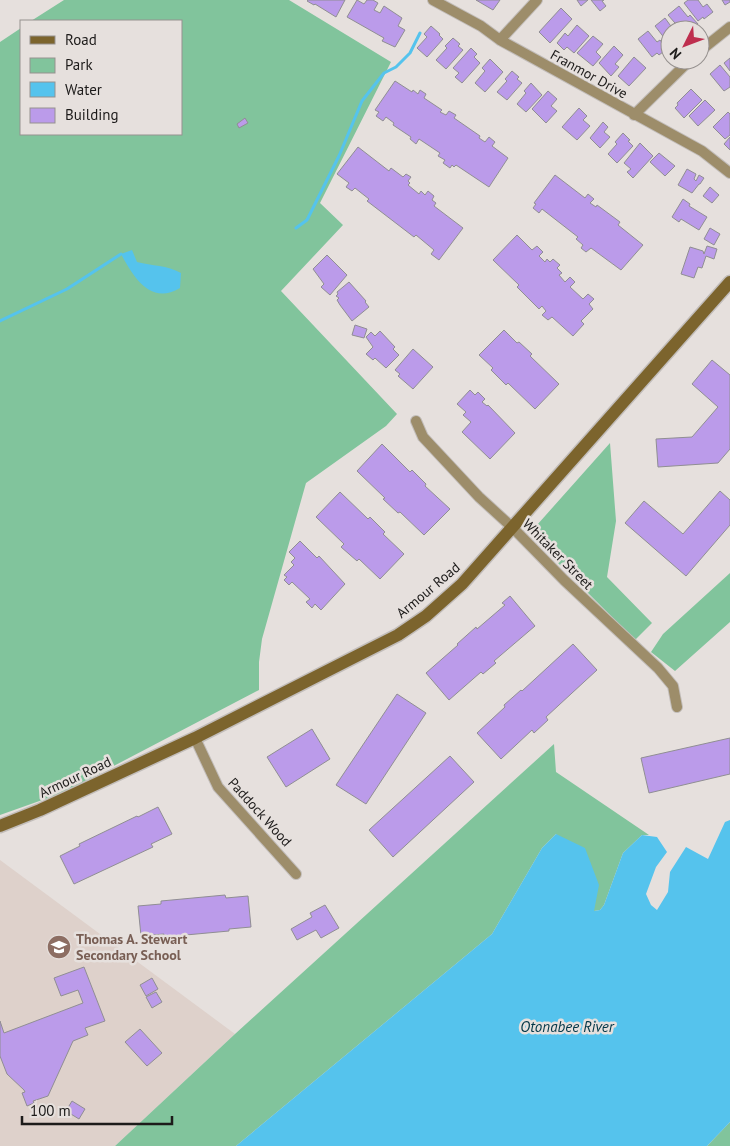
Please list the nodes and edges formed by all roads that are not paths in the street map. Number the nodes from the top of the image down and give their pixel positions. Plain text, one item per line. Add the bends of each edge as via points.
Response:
1 (433, 0) edge
2 (537, 0) edge
3 (730, 27) edge
4 (500, 40) junction
5 (710, 44) edge
6 (680, 70) edge
7 (634, 115) junction
8 (730, 173) edge
9 (730, 282) edge
10 (416, 421) dead end
11 (513, 528) junction
12 (677, 707) dead end
13 (194, 738) junction
14 (0, 826) edge
15 (296, 874) dead end

1 - 4 street, Franmor Drive
2 - 4 street
3 - 5 street
4 - 7 street, Franmor Drive
6 - 7 street
7 - 8 street, Franmor Drive via 702,151
9 - 11 main road, Armour Road
10 - 11 street, Whitaker Street via 423,437
11 - 12 street, Whitaker Street via 658,668 673,686
11 - 13 main road, Armour Road via 462,584 426,616 398,635
13 - 14 main road, Armour Road
13 - 15 street, Paddock Wood via 218,787

